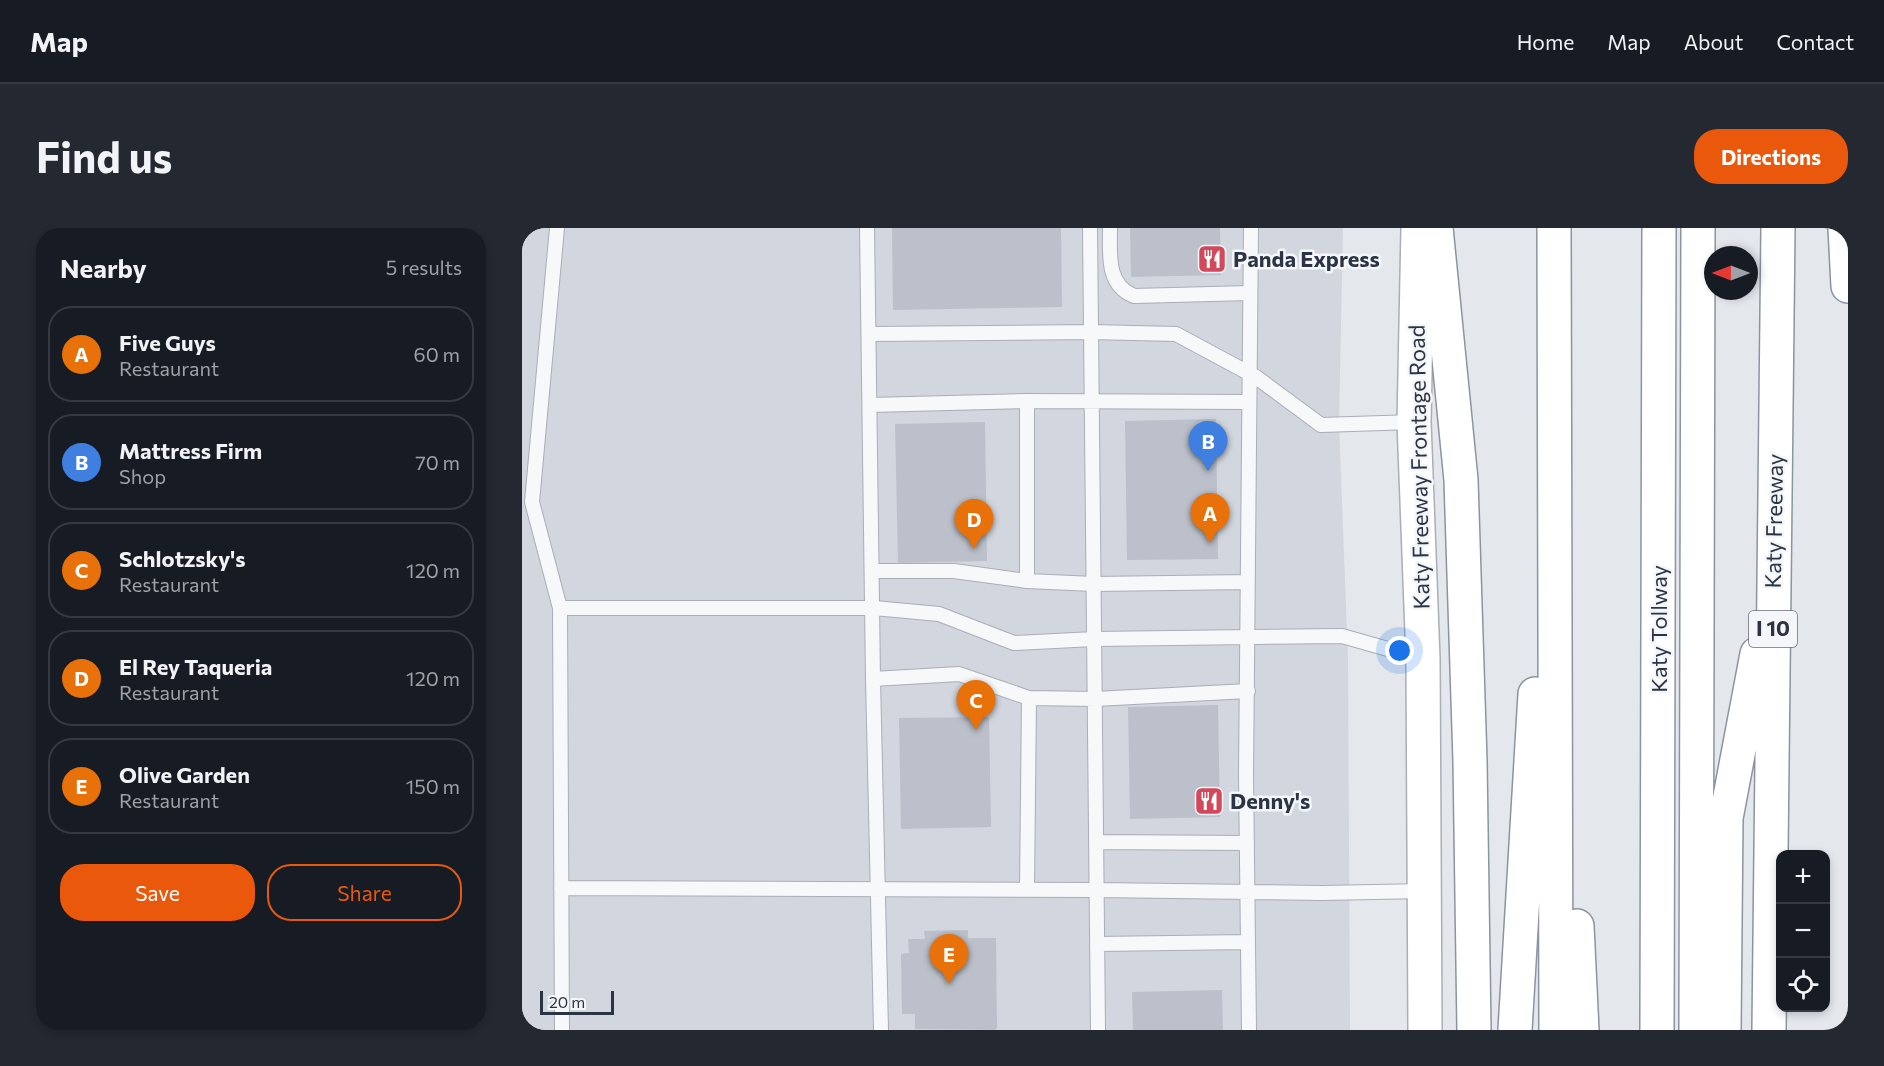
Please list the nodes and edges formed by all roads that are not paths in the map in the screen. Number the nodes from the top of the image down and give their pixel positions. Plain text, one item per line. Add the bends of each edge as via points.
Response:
1 (556, 228) edge
2 (867, 228) edge
3 (1090, 228) edge
4 (1110, 228) edge
5 (1251, 228) edge
6 (1418, 228) edge
7 (1436, 228) edge
8 (1554, 228) edge
9 (1659, 228) edge
10 (1698, 228) edge
11 (1778, 228) edge
12 (1845, 228) edge
13 (1848, 286) edge
14 (1250, 293) junction
15 (1091, 332) junction
16 (869, 334) junction
17 (1554, 372) junction
18 (1249, 373) junction
19 (1027, 401) junction
20 (1091, 402) junction
21 (1249, 402) junction
22 (870, 405) junction
23 (1414, 422) junction
24 (1555, 505) junction
25 (873, 571) junction
26 (1773, 571) junction
27 (1027, 581) junction
28 (1248, 582) junction
29 (1094, 584) junction
30 (560, 608) junction
31 (874, 608) junction
32 (1248, 637) junction
33 (1094, 639) junction
34 (1423, 659) junction
35 (873, 679) junction
36 (1248, 691) junction
37 (1029, 698) junction
38 (1095, 699) junction
39 (1096, 842) junction
40 (1247, 843) junction
41 (561, 888) junction
42 (878, 889) junction
43 (1027, 890) junction
44 (1097, 890) junction
45 (1425, 891) junction
46 (1248, 892) junction
47 (1248, 942) junction
48 (1097, 944) junction
49 (562, 1030) edge
50 (881, 1030) edge
51 (1098, 1030) edge
52 (1249, 1030) edge
53 (1425, 1030) edge
54 (1474, 1030) edge
55 (1515, 1030) edge
56 (1556, 1030) edge
57 (1582, 1030) edge
58 (1658, 1030) edge
59 (1696, 1030) edge
60 (1724, 1030) edge
61 (1769, 1030) edge

1 - 30 lane via 532,502
2 - 16 lane
3 - 15 lane
4 - 14 lane via 1114,279 1126,293
5 - 14 lane
6 - 23 main road, Katy Freeway Frontage Road
7 - 54 main road via 1461,480
8 - 17 main road
9 - 58 main road, Katy Tollway
10 - 59 main road, Katy Tollway
11 - 26 main road, Katy Freeway / I 10
12 - 13 main road
14 - 18 lane
15 - 16 lane
15 - 18 lane via 1176,334
15 - 20 lane
16 - 22 lane
17 - 24 main road
17 - 55 main road
18 - 21 lane
18 - 23 lane via 1321,425
19 - 20 lane
19 - 22 lane
19 - 27 lane
20 - 21 lane
20 - 29 lane
21 - 28 lane
22 - 25 lane
23 - 34 main road, Katy Freeway Frontage Road
24 - 56 main road
24 - 57 main road
25 - 27 lane via 954,571
25 - 31 lane
26 - 60 main road via 1726,818
26 - 61 main road, Katy Freeway / I 10
27 - 29 lane
28 - 29 lane
28 - 32 lane
29 - 33 lane
30 - 31 lane
30 - 41 lane
31 - 33 lane via 939,614 1014,643
31 - 35 lane
32 - 33 lane
32 - 34 lane via 1342,636
32 - 36 lane
33 - 38 lane
34 - 45 main road, Katy Freeway Frontage Road
35 - 37 lane via 959,674
35 - 42 lane
36 - 38 lane
36 - 40 lane
37 - 38 lane
37 - 43 lane
38 - 39 lane
39 - 40 lane
39 - 44 lane
40 - 46 lane
41 - 42 lane
41 - 49 lane
42 - 43 lane
42 - 50 lane
43 - 44 lane
44 - 46 lane
44 - 48 lane
45 - 46 lane
45 - 53 main road, Katy Freeway Frontage Road
46 - 47 lane
47 - 48 lane
47 - 52 lane
48 - 51 lane

